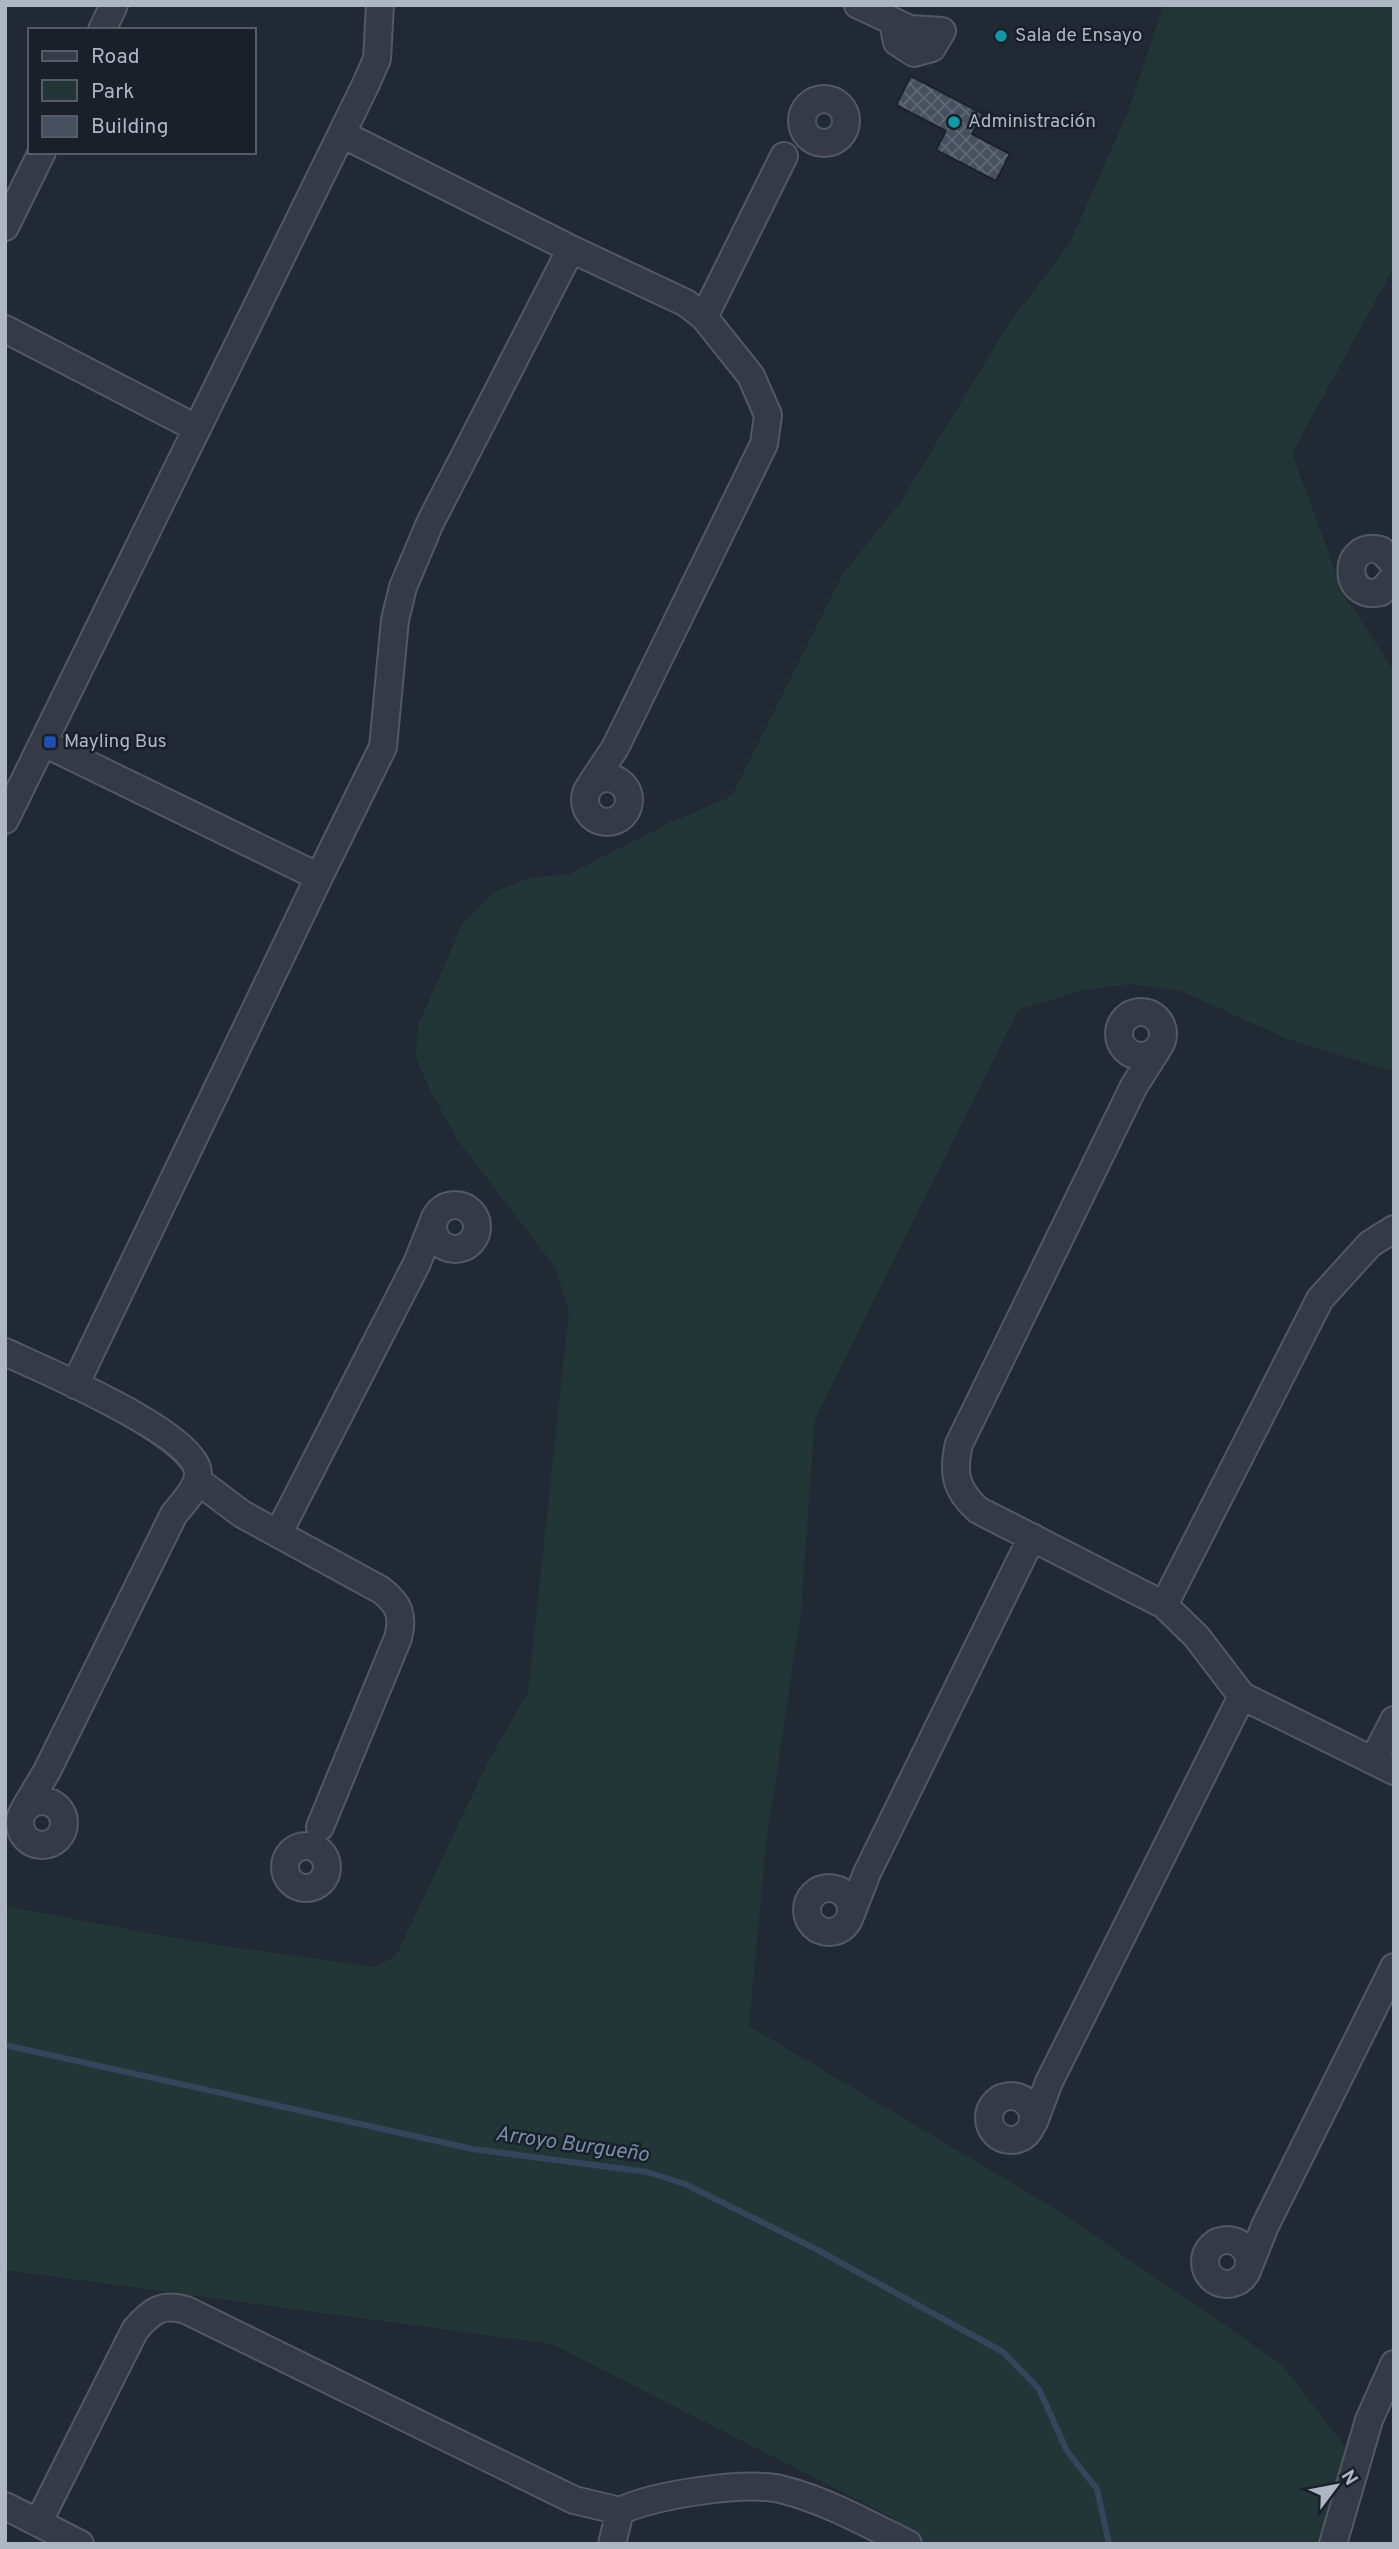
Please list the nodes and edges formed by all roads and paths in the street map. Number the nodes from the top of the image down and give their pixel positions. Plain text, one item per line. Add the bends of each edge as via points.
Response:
1 (114, 5) edge
2 (380, 5) edge
3 (858, 5) edge
4 (103, 28) edge
5 (942, 31) dead end
6 (802, 116) junction
7 (342, 134) junction
8 (814, 142) junction
9 (41, 154) edge
10 (784, 156) junction
11 (5, 227) edge
12 (571, 249) junction
13 (704, 317) junction
14 (5, 329) edge
15 (196, 428) junction
16 (1390, 554) edge
17 (1394, 577) edge
18 (44, 743) junction
19 (615, 748) junction
20 (619, 781) junction
21 (591, 784) junction
22 (5, 820) edge
23 (319, 877) junction
24 (1157, 1050) junction
25 (1129, 1054) junction
26 (1134, 1086) junction
27 (433, 1223) junction
28 (1394, 1229) edge
29 (446, 1248) junction
30 (417, 1263) junction
31 (5, 1352) edge
32 (75, 1385) junction
33 (198, 1481) junction
34 (278, 1534) junction
35 (1031, 1537) junction
36 (1164, 1605) junction
37 (1242, 1696) junction
38 (1394, 1720) edge
39 (1383, 1766) edge
40 (47, 1771) junction
41 (53, 1804) junction
42 (25, 1808) junction
43 (311, 1850) dead end
44 (867, 1873) junction
45 (838, 1889) junction
46 (851, 1914) junction
47 (1394, 1967) edge
48 (1049, 2082) junction
49 (1020, 2097) junction
50 (1034, 2122) junction
51 (1265, 2226) junction
52 (1236, 2241) junction
53 (1249, 2266) junction
54 (1394, 2364) edge
55 (5, 2506) edge
56 (620, 2511) junction
57 (38, 2523) junction
58 (898, 2541) edge
59 (80, 2544) edge
60 (612, 2544) edge
61 (1333, 2544) edge

1 - 4 street
2 - 7 street via 377,59
3 - 5 street via 910,29
6 - 8 street via 803,131
6 - 8 street via 809,104 823,99 837,103 845,115 845,130 835,141
6 - 10 street
7 - 12 street
7 - 15 street
8 - 10 street
9 - 11 street
10 - 13 street
12 - 13 street via 686,303
12 - 23 street via 430,523 403,587 383,747
13 - 19 street via 751,376 762,397 768,429
14 - 15 street
15 - 18 street
16 - 17 street via 1374,548 1360,552 1351,563 1351,578 1360,590 1374,593 1388,587
18 - 22 street
18 - 23 street
19 - 20 street via 613,761
19 - 21 street
20 - 21 street via 604,778
20 - 21 street via 628,792 628,807 613,822 598,821 587,812 584,797
23 - 32 street
24 - 25 street via 1144,1057
24 - 25 street via 1163,1029 1155,1017 1142,1012 1127,1016 1119,1028 1120,1042
24 - 26 street
25 - 26 street via 1136,1074
26 - 35 street via 959,1444 954,1474 965,1498 978,1510
27 - 29 street via 435,1238
27 - 29 street via 439,1210 453,1204 473,1213 478,1227 473,1241 461,1249
27 - 30 street
28 - 36 street via 1370,1244 1320,1299
29 - 30 street
30 - 34 street
31 - 32 street
32 - 33 street via 167,1434 195,1461
33 - 34 street via 217,1498
33 - 40 street via 174,1514
34 - 43 street via 381,1590 401,1611 398,1638
35 - 36 street
35 - 44 street
36 - 37 street via 1196,1636
37 - 39 street
37 - 48 street
38 - 39 street
40 - 41 street
40 - 42 street
41 - 42 street via 38,1801
41 - 42 street via 63,1814 64,1829 50,1845 35,1845 24,1836 20,1822
44 - 45 street via 858,1882
44 - 46 street
45 - 46 street via 849,1899
45 - 46 street via 817,1891 808,1902 808,1917 817,1928 831,1932 845,1926
47 - 51 street
48 - 49 street
48 - 50 street
49 - 50 street via 1031,2107
49 - 50 street via 1006,2096 993,2104 988,2118 993,2132 1005,2140 1020,2139
51 - 52 street via 1256,2235
51 - 53 street
52 - 53 street via 1247,2252
52 - 53 street via 1214,2243 1206,2255 1206,2269 1214,2281 1229,2285 1242,2279
54 - 61 street via 1369,2420
55 - 57 street
56 - 57 street via 575,2500 186,2310 169,2306 153,2311 135,2330
56 - 58 street via 658,2496 780,2488 807,2496
56 - 60 street
57 - 59 street

